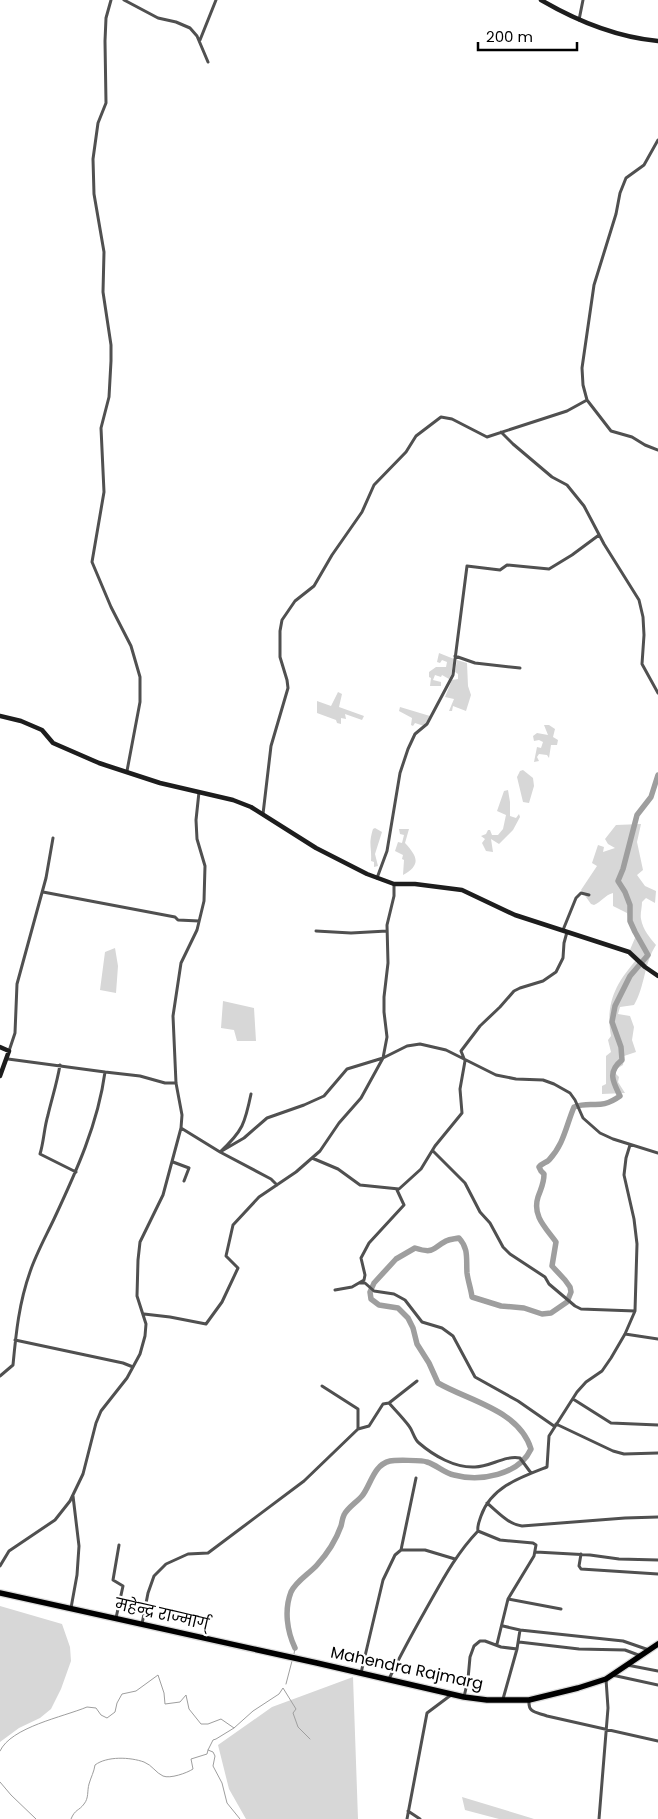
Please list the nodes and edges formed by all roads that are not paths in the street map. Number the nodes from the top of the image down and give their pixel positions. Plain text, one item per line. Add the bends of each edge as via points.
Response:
1 (111, 0) edge
2 (124, 0) edge
3 (216, 0) edge
4 (542, 0) edge
5 (583, 0) edge
6 (579, 20) junction
7 (200, 40) junction
8 (658, 41) edge
9 (208, 62) dead end
10 (658, 140) edge
11 (587, 400) junction
12 (501, 432) junction
13 (658, 450) edge
14 (599, 535) junction
15 (455, 656) junction
16 (520, 668) dead end
17 (658, 692) edge
18 (0, 716) edge
19 (127, 772) junction
20 (199, 791) junction
21 (263, 814) junction
22 (53, 838) dead end
23 (377, 878) junction
24 (394, 884) junction
25 (43, 892) junction
26 (589, 895) dead end
27 (199, 921) junction
28 (565, 930) junction
29 (316, 931) dead end
30 (387, 931) junction
31 (658, 976) edge
32 (0, 1047) edge
33 (9, 1051) junction
34 (463, 1057) junction
35 (383, 1058) junction
36 (8, 1059) junction
37 (60, 1065) junction
38 (105, 1072) junction
39 (0, 1076) edge
40 (176, 1083) junction
41 (251, 1094) dead end
42 (181, 1128) junction
43 (630, 1145) junction
44 (433, 1151) junction
45 (220, 1152) junction
46 (658, 1153) edge
47 (312, 1158) junction
48 (173, 1162) junction
49 (76, 1172) junction
50 (184, 1181) dead end
51 (277, 1185) junction
52 (397, 1190) junction
53 (360, 1283) junction
54 (335, 1290) dead end
55 (635, 1311) junction
56 (144, 1314) junction
57 (625, 1334) junction
58 (658, 1339) edge
59 (15, 1340) junction
60 (133, 1367) junction
61 (0, 1376) edge
62 (417, 1381) dead end
63 (322, 1386) dead end
64 (573, 1399) junction
65 (389, 1403) junction
66 (658, 1424) edge
67 (555, 1425) junction
68 (358, 1429) junction
69 (658, 1453) edge
70 (531, 1473) junction
71 (416, 1478) dead end
72 (73, 1496) junction
73 (487, 1503) junction
74 (658, 1517) edge
75 (478, 1531) junction
76 (119, 1545) dead end
77 (401, 1550) junction
78 (536, 1552) junction
79 (581, 1554) junction
80 (455, 1559) junction
81 (658, 1560) edge
82 (0, 1566) edge
83 (658, 1574) edge
84 (0, 1593) edge
85 (508, 1599) junction
86 (71, 1608) junction
87 (561, 1609) dead end
88 (116, 1618) junction
89 (142, 1624) junction
90 (503, 1626) junction
91 (520, 1630) junction
92 (519, 1642) junction
93 (497, 1644) junction
94 (658, 1644) edge
95 (517, 1649) junction
96 (650, 1650) junction
97 (641, 1656) junction
98 (317, 1663) joint
99 (627, 1665) junction
100 (658, 1671) edge
101 (361, 1673) junction
102 (609, 1677) junction
103 (388, 1680) junction
104 (658, 1685) edge
105 (452, 1694) junction
106 (464, 1697) junction
107 (503, 1700) junction
108 (529, 1700) junction
109 (607, 1730) junction
110 (658, 1741) edge
111 (408, 1811) junction
112 (407, 1819) edge
113 (420, 1819) edge
114 (599, 1819) edge

1 - 19 street via 106,18 106,103 98,122 93,159 95,202 104,252 103,292 111,361 109,397 101,428 104,492 92,562 131,646 140,677 140,702
2 - 7 street via 158,18 190,28
3 - 7 street
4 - 6 street
5 - 6 street
6 - 8 street via 623,35
7 - 9 street
10 - 11 street via 644,165 626,178 594,285 582,368
11 - 12 street via 567,411
11 - 13 street via 611,432 632,437
12 - 14 street via 552,477 567,485 584,506
12 - 21 street via 487,437 452,419 441,417 416,436 406,452 374,486 362,512 314,586 296,601 282,620 280,657 288,688 271,746
14 - 15 street via 549,569 507,565 500,570 467,566
14 - 17 street via 639,600 644,635 642,664
15 - 16 street via 475,663
15 - 23 street via 453,675 427,724 415,734 408,749 400,773 387,851
18 - 19 street via 42,730 53,743 69,751
19 - 20 street
20 - 21 street via 233,800
20 - 27 street via 197,839 206,878
21 - 23 street via 337,860
22 - 25 street
23 - 24 street
24 - 28 street via 462,890 515,915
24 - 30 street
25 - 27 street via 178,920
25 - 33 street via 17,984 15,1033
26 - 28 street via 582,894 576,898
27 - 40 street via 181,963 172,1016
28 - 31 street via 630,952
28 - 34 street via 563,958 556,972 543,981 514,991 480,1026 461,1051
29 - 30 street
30 - 35 street via 384,1012 387,1037
32 - 33 street
33 - 36 street
34 - 35 street via 420,1044 406,1046
34 - 43 street via 496,1075 554,1084 570,1093 582,1118 600,1133
34 - 44 street via 462,1112
35 - 45 street via 347,1069 324,1096 267,1118 244,1138
35 - 47 street via 362,1098
36 - 37 street
36 - 39 street
37 - 38 street
37 - 49 street via 40,1154
38 - 40 street
38 - 49 street via 95,1121
40 - 42 street
41 - 45 street via 242,1128
42 - 45 street
42 - 48 street
43 - 46 street
43 - 55 street via 624,1176 637,1244
44 - 52 street via 413,1178
44 - 55 street via 465,1183 503,1247 545,1277 570,1302 581,1309
45 - 51 street via 272,1179
47 - 51 street
47 - 52 street via 338,1169 360,1185
48 - 50 street via 189,1168
48 - 56 street via 163,1195 140,1242 137,1296
49 - 59 street via 30,1270
51 - 56 street via 259,1197 233,1225 226,1256 238,1268 222,1302 206,1324
52 - 53 street via 404,1205 367,1247 361,1258 365,1275
53 - 54 street
53 - 67 street via 374,1291 394,1294 405,1300 422,1322 442,1328 453,1336 475,1377
55 - 57 street
56 - 60 street via 145,1336
57 - 58 street
57 - 64 street via 602,1371 586,1382
59 - 60 street
59 - 61 street via 13,1365
60 - 72 street via 101,1411 83,1474
62 - 65 street
63 - 68 street via 358,1409
64 - 66 street via 611,1423
64 - 67 street
65 - 68 street via 383,1404 369,1426
65 - 70 street via 411,1428 417,1442 444,1460 474,1467 515,1457 520,1458
67 - 69 street via 613,1452
67 - 70 street via 549,1436 547,1467
68 - 89 street via 304,1482 208,1553 188,1554 166,1564 154,1576
70 - 73 street via 498,1491
71 - 77 street
72 - 82 street via 55,1520 9,1551
72 - 86 street via 79,1546
73 - 74 street via 509,1522 522,1526
73 - 75 street
75 - 78 street via 500,1540 535,1544
75 - 80 street
76 - 88 street via 113,1580 123,1586
77 - 80 street via 425,1550
77 - 101 street via 393,1558 383,1580
78 - 79 street
78 - 85 street
79 - 81 street via 619,1560
79 - 83 street via 581,1569
80 - 103 street
84 - 86 highway, महेन्द्र राज्मार्ग्
85 - 87 street
85 - 90 street
86 - 88 highway, महेन्द्र राज्मार्ग्
88 - 89 highway, महेन्द्र राज्मार्ग्
89 - 98 highway, महेन्द्र राज्मार्ग्
90 - 91 street
90 - 93 street
91 - 92 street
91 - 96 street via 623,1641
92 - 95 street
92 - 97 street via 578,1649 625,1650
93 - 95 street
93 - 106 street via 485,1640 474,1646
94 - 96 highway, Mahendra Rajmarg
95 - 107 street
96 - 97 highway, Mahendra Rajmarg
97 - 99 highway, Mahendra Rajmarg
98 - 101 highway, Mahendra Rajmarg
99 - 100 street
99 - 102 highway, Mahendra Rajmarg
101 - 103 highway, Mahendra Rajmarg
102 - 104 street
102 - 108 highway, Mahendra Rajmarg
102 - 109 street
103 - 105 highway, Mahendra Rajmarg
105 - 106 highway, Mahendra Rajmarg
105 - 111 street via 427,1714
106 - 107 highway, Mahendra Rajmarg
107 - 108 highway, Mahendra Rajmarg
108 - 109 street via 528,1708 531,1710
109 - 110 street
109 - 114 street
111 - 112 street
111 - 113 street

